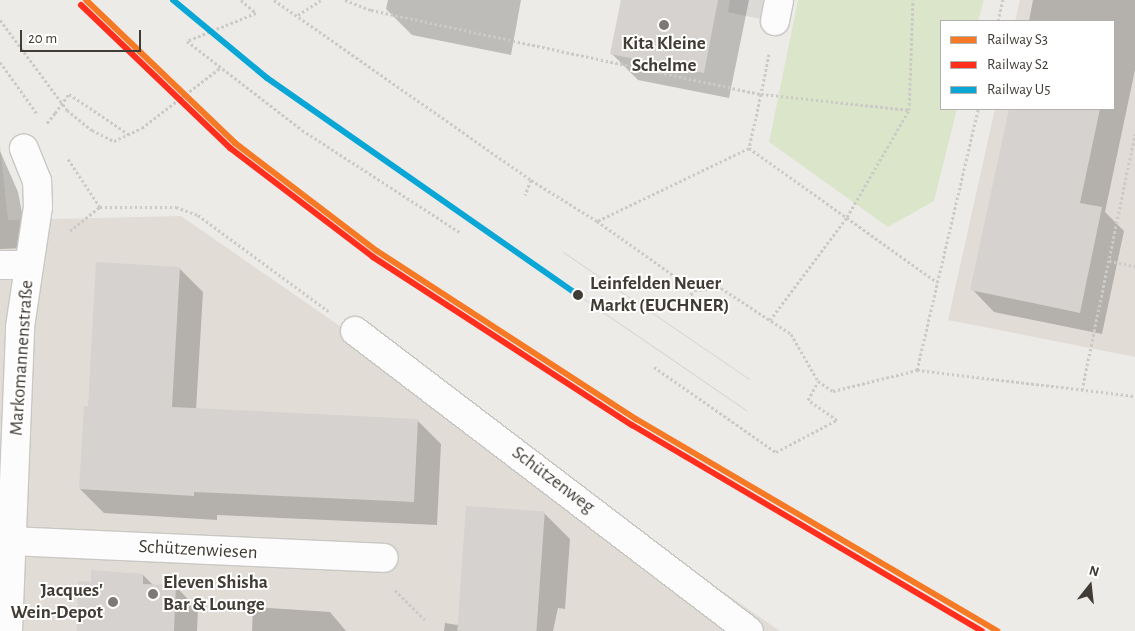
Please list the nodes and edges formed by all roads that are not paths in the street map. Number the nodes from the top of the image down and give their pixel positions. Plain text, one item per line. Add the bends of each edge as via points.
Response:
1 (24, 148) dead end
2 (0, 265) edge
3 (28, 265) junction
4 (355, 331) road end
5 (12, 541) junction
6 (384, 558) dead end
7 (8, 631) edge
8 (749, 631) edge

1 - 3 street, Markomannenstraße via 38,182 38,207
2 - 3 street
3 - 5 street, Markomannenstraße via 20,327
4 - 8 street, Schützenweg
5 - 6 street, Schützenwiesen
5 - 7 street, Markomannenstraße

